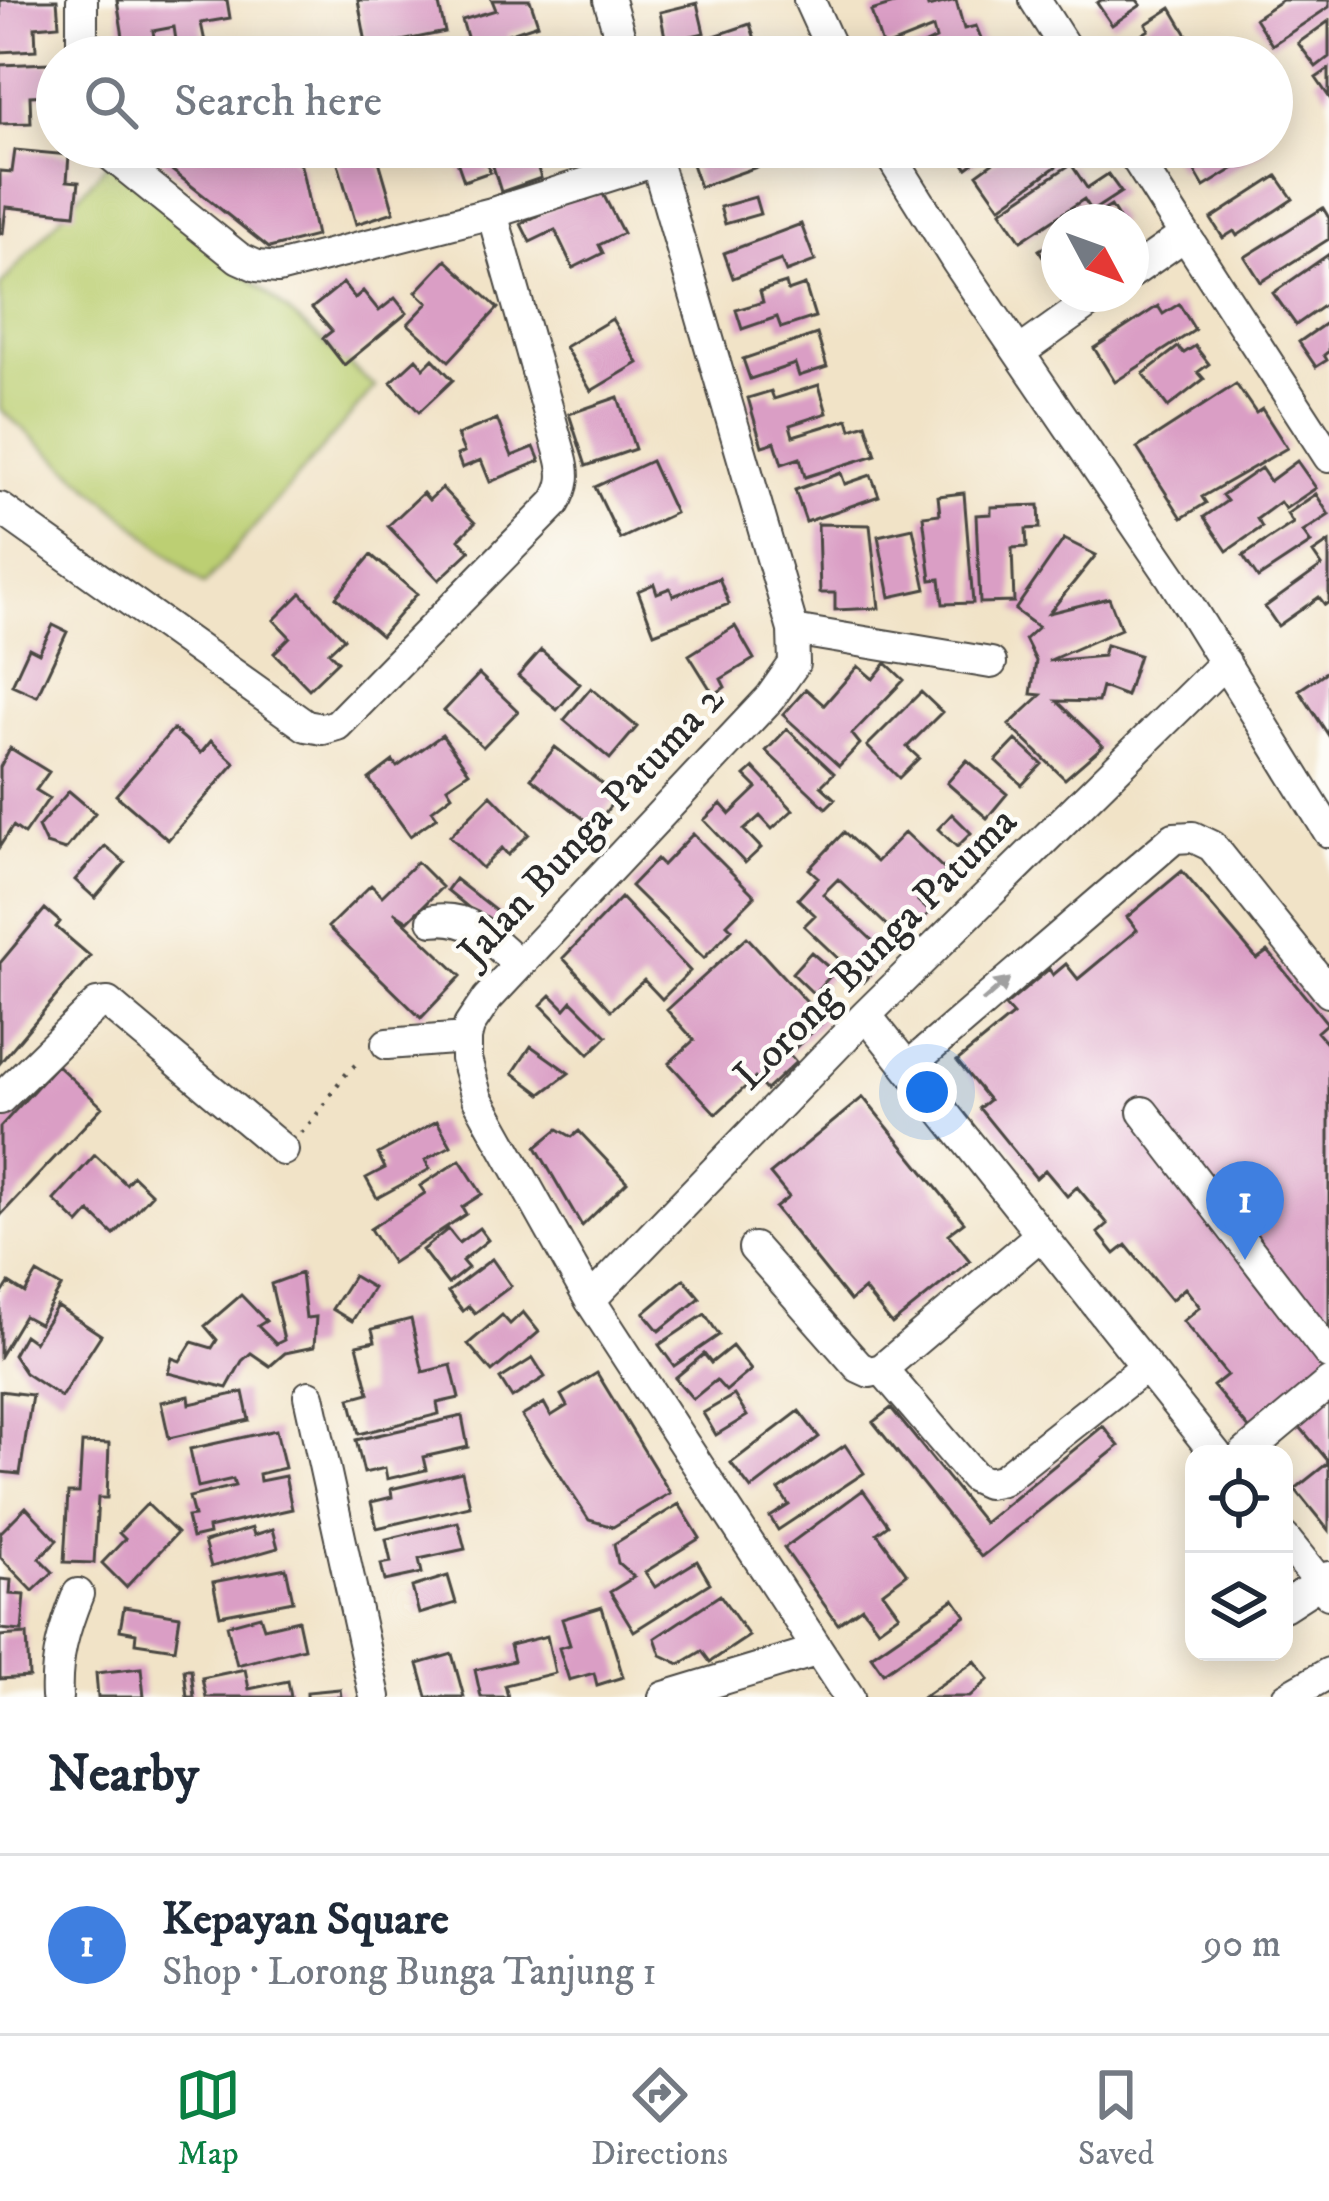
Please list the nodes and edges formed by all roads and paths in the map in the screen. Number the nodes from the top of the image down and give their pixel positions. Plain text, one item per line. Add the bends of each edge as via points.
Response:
1 (82, 0) edge
2 (609, 0) edge
3 (809, 0) edge
4 (1035, 0) edge
5 (82, 36) edge
6 (620, 36) edge
7 (825, 36) edge
8 (1058, 36) edge
9 (127, 168) edge
10 (616, 168) edge
11 (658, 168) edge
12 (898, 168) edge
13 (1142, 168) edge
14 (492, 213) junction
15 (1185, 235) junction
16 (1149, 260) edge
17 (1077, 312) edge
18 (1020, 352) junction
19 (1329, 457) edge
20 (0, 508) edge
21 (794, 630) junction
22 (991, 662) dead end
23 (1225, 662) junction
24 (1329, 832) edge
25 (433, 920) dead end
26 (518, 964) junction
27 (1329, 992) edge
28 (866, 1016) junction
29 (466, 1038) junction
30 (387, 1043) joint
31 (908, 1067) junction
32 (0, 1099) edge
33 (1143, 1112) dead end
34 (283, 1150) joint
35 (1039, 1236) junction
36 (754, 1247) dead end
37 (590, 1300) junction
38 (1329, 1354) edge
39 (1145, 1367) junction
40 (882, 1369) junction
41 (1329, 1383) edge
42 (309, 1396) dead end
43 (1209, 1445) edge
44 (1255, 1445) edge
45 (1293, 1548) edge
46 (1326, 1585) edge
47 (78, 1594) dead end
48 (1293, 1602) edge
49 (816, 1651) junction
50 (1329, 1672) edge
51 (57, 1697) edge
52 (375, 1697) edge
53 (664, 1697) edge
54 (849, 1697) edge
55 (1287, 1697) edge

1 - 5 street
2 - 6 street
3 - 7 street
4 - 8 street
9 - 14 street via 257,266 278,268
10 - 14 street
11 - 21 street
12 - 18 street
13 - 15 street
14 - 20 street via 566,474 563,490 337,724 306,726
15 - 16 street
15 - 19 street
17 - 18 street
18 - 23 street
21 - 22 street
21 - 26 street, Jalan Bunga Patuma 2 via 785,681
23 - 24 street
23 - 28 street, Lorong Bunga Patuma
25 - 26 street via 469,922
26 - 29 street, Jalan Bunga Patuma 2
31 -> 27 street via 1174,838 1212,846
28 - 31 street
28 - 37 street, Lorong Bunga Patuma
29 - 30 street
29 - 37 street via 477,1098
30 - 34 path via 347,1070 322,1113
31 - 35 street
32 - 34 street via 97,1004 108,1003
33 - 38 street
35 - 39 street
35 - 40 street
36 - 40 street via 859,1367
37 - 49 street
39 - 40 street via 1002,1480 987,1483
39 - 43 street
41 - 44 street
42 - 52 street
45 - 46 street
46 - 48 street
47 - 51 street via 59,1647
49 - 53 street
49 - 54 street
50 - 55 street

